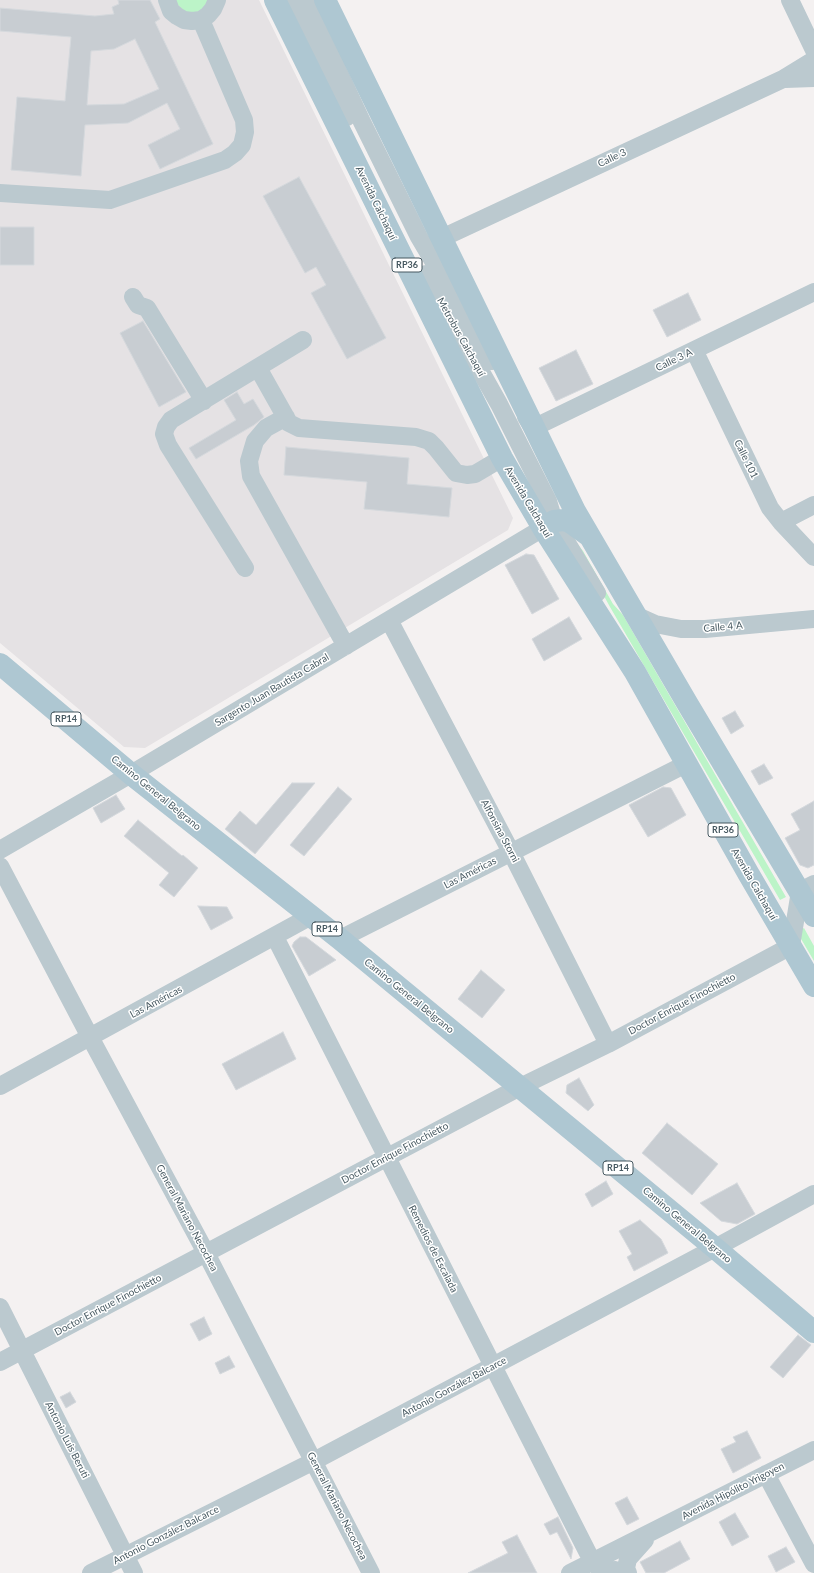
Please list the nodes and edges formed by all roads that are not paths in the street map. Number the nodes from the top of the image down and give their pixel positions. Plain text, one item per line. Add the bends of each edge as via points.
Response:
1 (167, 0) edge
2 (216, 0) edge
3 (275, 0) edge
4 (288, 0) edge
5 (305, 0) edge
6 (325, 0) edge
7 (790, 0) edge
8 (201, 20) junction
9 (814, 50) edge
10 (814, 60) edge
11 (814, 78) edge
12 (783, 79) junction
13 (0, 193) edge
14 (442, 238) junction
15 (814, 292) edge
16 (129, 304) dead end
17 (303, 340) dead end
18 (694, 350) junction
19 (258, 368) junction
20 (204, 401) junction
21 (286, 418) junction
22 (533, 428) junction
23 (502, 458) junction
24 (814, 505) edge
25 (781, 522) junction
26 (549, 525) junction
27 (588, 536) junction
28 (814, 557) edge
29 (245, 568) dead end
30 (635, 615) junction
31 (814, 619) edge
32 (389, 620) junction
33 (346, 646) junction
34 (0, 664) edge
35 (686, 764) junction
36 (131, 774) junction
37 (0, 850) edge
38 (511, 852) junction
39 (0, 866) edge
40 (807, 888) edge
41 (311, 916) junction
42 (814, 916) edge
43 (275, 937) junction
44 (340, 939) junction
45 (791, 946) junction
46 (814, 986) edge
47 (90, 1037) junction
48 (608, 1044) junction
49 (0, 1086) edge
50 (520, 1087) junction
51 (386, 1158) junction
52 (814, 1194) edge
53 (715, 1248) junction
54 (206, 1253) junction
55 (0, 1307) edge
56 (814, 1332) edge
57 (23, 1350) junction
58 (0, 1362) edge
59 (493, 1367) junction
60 (814, 1450) edge
61 (314, 1461) junction
62 (766, 1474) junction
63 (652, 1532) junction
64 (125, 1555) junction
65 (814, 1564) edge
66 (596, 1567) edge
67 (91, 1573) edge
68 (134, 1573) edge
69 (371, 1573) edge
70 (570, 1573) edge
71 (578, 1573) edge
72 (622, 1573) edge
73 (628, 1573) edge

1 - 8 street via 171,11 177,16 184,20
2 - 8 street via 214,9
3 - 23 main road, Avenida Calchaquí / RP36
4 - 26 street, Metrobus Calchaquí via 413,252 502,411 548,501
5 - 22 street, Metrobus Calchaquí via 418,237
6 - 14 main road
7 - 9 street
8 - 13 street via 244,120 244,138 235,153 225,160 110,200
10 - 12 street, Calle 3
11 - 12 street, Calle 3
12 - 14 street, Calle 3
14 - 22 main road
15 - 18 street, Calle 3 A
16 - 20 street via 147,308
17 - 19 street
18 - 22 street, Calle 3 A
18 - 25 street, Calle 101 via 770,508
19 - 20 street
19 - 21 street
20 - 29 street via 171,420 164,434 168,445
21 - 23 street via 289,423 299,428 416,437 429,441 456,473 475,474
21 - 33 street via 266,428 255,441 249,461 250,476
22 - 27 main road
23 - 26 main road, Avenida Calchaquí / RP36
24 - 25 street
25 - 28 street, Calle 101
26 - 27 main road via 564,520
26 - 32 street, Sargento Juan Bautista Cabral
26 - 35 main road, Avenida Calchaquí / RP36
27 - 30 main road
30 - 31 street, Calle 4 A via 655,624 681,629
30 - 40 main road
32 - 33 street, Sargento Juan Bautista Cabral
32 - 38 street, Alfonsina Storni
33 - 36 street, Sargento Juan Bautista Cabral
34 - 36 main road, Camino General Belgrano / RP14
35 - 38 street, Las Américas
35 - 45 main road, Avenida Calchaquí / RP36
36 - 37 street, Sargento Juan Bautista Cabral
36 - 41 main road, Camino General Belgrano / RP14
38 - 44 street, Las Américas
38 - 48 street, Alfonsina Storni
39 - 47 street, General Mariano Necochea
40 - 42 main road
40 - 45 street
41 - 43 street, Las Américas
41 - 44 main road, Camino General Belgrano / RP14
43 - 47 street, Las Américas
43 - 51 street, Remedios de Escalada
44 - 50 main road, Camino General Belgrano / RP14
45 - 46 main road, Avenida Calchaquí / RP36
45 - 48 street, Doctor Enrique Finochietto
47 - 49 street, Las Américas
47 - 54 street, General Mariano Necochea
48 - 50 street, Doctor Enrique Finochietto
50 - 51 street, Doctor Enrique Finochietto
50 - 53 main road, Camino General Belgrano / RP14
51 - 54 street, Doctor Enrique Finochietto
51 - 59 street, Remedios de Escalada
52 - 53 street, Antonio González Balcarce
53 - 56 main road, Camino General Belgrano / RP14
53 - 59 street, Antonio González Balcarce
54 - 57 street, Doctor Enrique Finochietto
54 - 61 street, General Mariano Necochea
55 - 57 street, Antonio Luis Beruti
57 - 58 street, Doctor Enrique Finochietto
57 - 64 street, Antonio Luis Beruti
59 - 61 street, Antonio González Balcarce
59 - 66 street, Remedios de Escalada
60 - 62 street, Avenida Hipólito Yrigoyen
61 - 64 street, Antonio González Balcarce
61 - 69 street, General Mariano Necochea
62 - 63 street, Avenida Hipólito Yrigoyen
62 - 65 street
63 - 66 street, Avenida Hipólito Yrigoyen
63 - 73 street, Avenida Hipólito Yrigoyen via 628,1559
64 - 67 street, Antonio González Balcarce
64 - 68 street, Antonio Luis Beruti
66 - 70 street, Avenida Hipólito Yrigoyen
66 - 71 street via 590,1566
66 - 72 street, Avenida Hipólito Yrigoyen

